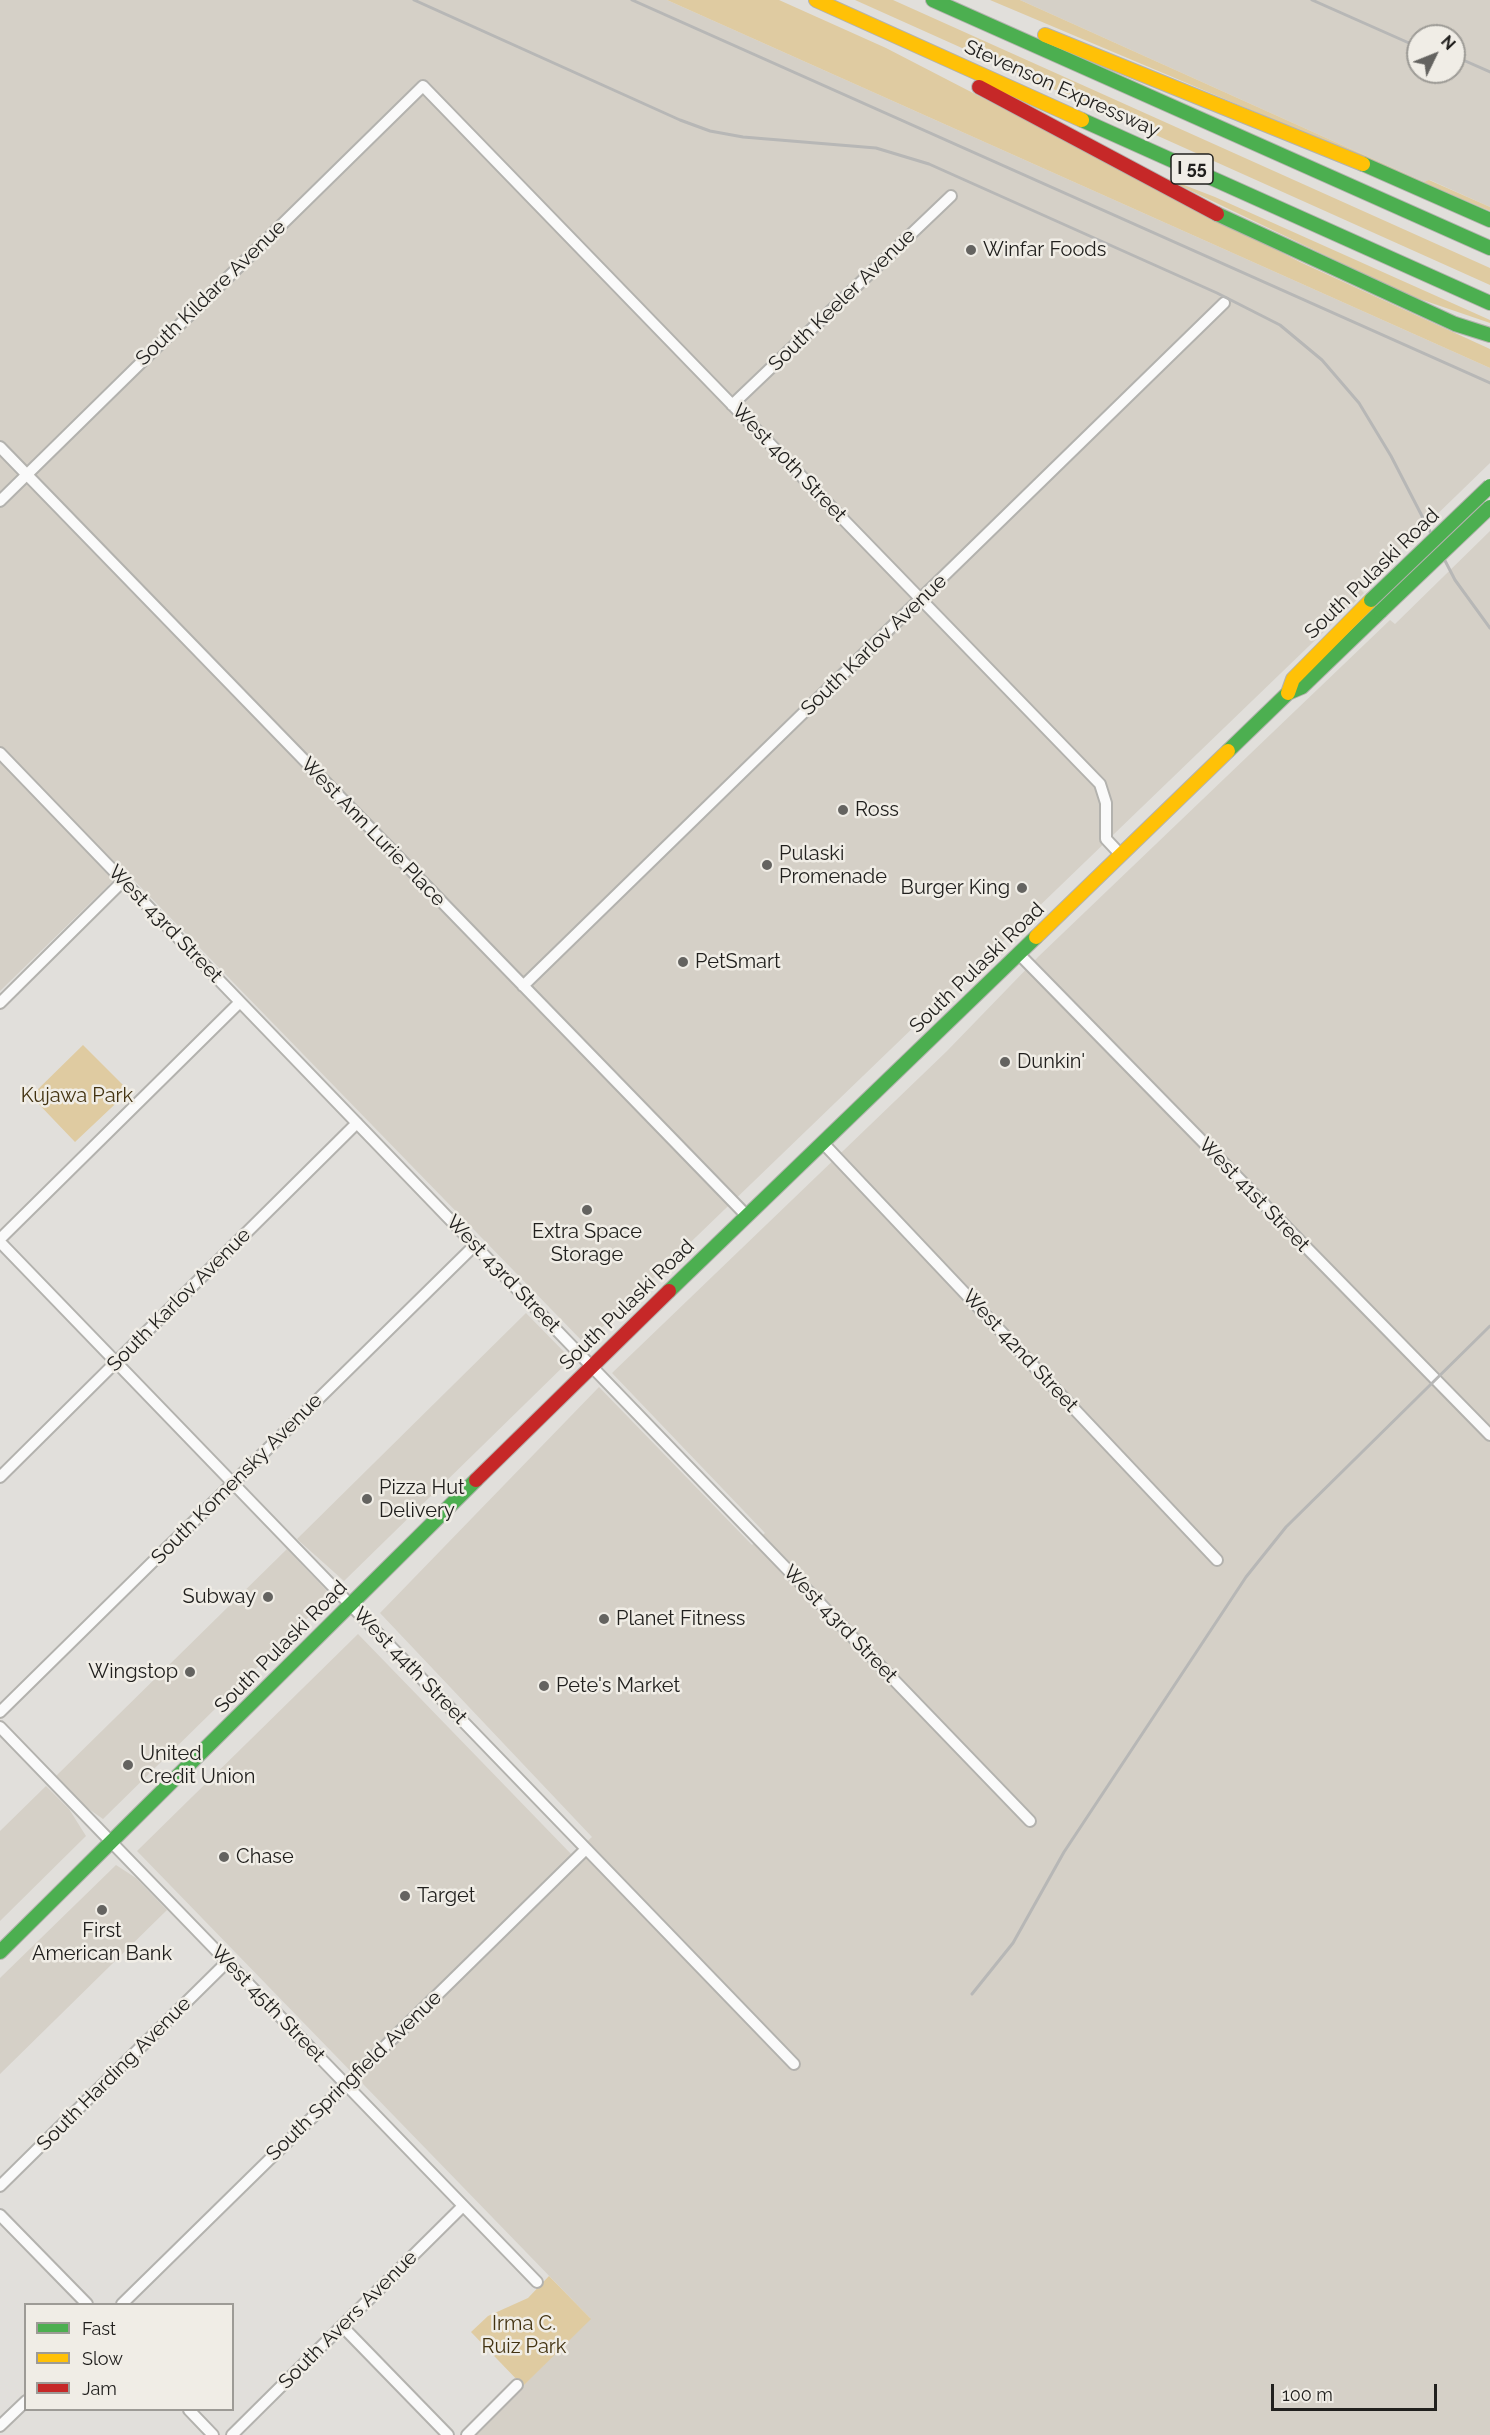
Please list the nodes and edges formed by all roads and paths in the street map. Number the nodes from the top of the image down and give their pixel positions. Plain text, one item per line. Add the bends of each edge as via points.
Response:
1 (816, 0) edge
2 (933, 0) edge
3 (958, 0) edge
4 (894, 35) junction
5 (423, 86) joint
6 (951, 196) dead end
7 (1490, 220) edge
8 (1490, 248) edge
9 (1402, 301) junction
10 (1224, 303) dead end
11 (1490, 303) edge
12 (1490, 334) edge
13 (1490, 343) edge
14 (732, 405) junction
15 (0, 447) edge
16 (27, 475) junction
17 (1490, 486) edge
18 (0, 501) edge
19 (1490, 507) edge
20 (921, 600) junction
21 (1288, 693) junction
22 (0, 753) edge
23 (1121, 855) junction
24 (123, 881) junction
25 (1019, 954) junction
26 (523, 986) junction
27 (240, 1002) junction
28 (0, 1003) edge
29 (357, 1124) junction
30 (823, 1143) junction
31 (747, 1216) junction
32 (0, 1240) edge
33 (475, 1245) junction
34 (116, 1362) junction
35 (591, 1366) junction
36 (1490, 1435) edge
37 (0, 1477) edge
38 (233, 1483) junction
39 (1217, 1560) dead end
40 (351, 1605) junction
41 (0, 1712) edge
42 (0, 1727) edge
43 (1030, 1821) dead end
44 (111, 1842) junction
45 (586, 1849) junction
46 (0, 1952) edge
47 (227, 1962) junction
48 (794, 2064) dead end
49 (345, 2084) junction
50 (0, 2186) edge
51 (463, 2206) junction
52 (0, 2215) edge
53 (537, 2282) dead end
54 (86, 2303) edge
55 (123, 2303) edge
56 (342, 2326) junction
57 (517, 2385) dead end
58 (24, 2403) edge
59 (191, 2411) edge
60 (0, 2426) edge
61 (213, 2435) edge
62 (232, 2435) edge
63 (448, 2435) edge
64 (467, 2435) edge

1 - 4 main road, Stevenson Expressway / I 55
2 - 8 main road, Stevenson Expressway / I 55
3 - 7 main road
4 - 9 main road via 971,83 1097,152 1303,256
4 - 11 main road, Stevenson Expressway / I 55
5 - 14 street, West 40th Street
5 - 16 street, South Kildare Avenue
6 - 14 street, South Keeler Avenue
9 - 12 main road
9 - 13 main road
10 - 20 street, South Karlov Avenue
14 - 20 street, West 40th Street
15 - 16 street, West Ann Lurie Place
16 - 18 street, South Kildare Avenue
16 - 26 street, West Ann Lurie Place
17 - 21 main road, South Pulaski Road, bridge via 1293,679
19 - 21 main road, South Pulaski Road, bridge via 1302,687
20 - 23 street, West 40th Street via 1100,784 1106,802 1106,839
20 - 26 street, South Karlov Avenue
21 - 23 main road, South Pulaski Road
22 - 24 street, West 43rd Street
23 - 25 main road, South Pulaski Road
24 - 27 street, West 43rd Street
24 - 28 street
25 - 30 main road, South Pulaski Road
25 - 36 street, West 41st Street
26 - 31 street, West Ann Lurie Place
27 - 29 street, West 43rd Street
27 - 32 street
29 - 33 street, West 43rd Street
29 - 34 street, South Karlov Avenue
30 - 31 main road, South Pulaski Road
30 - 39 street, West 42nd Street
31 - 35 main road, South Pulaski Road
32 - 34 street, West 44th Street
33 - 35 street, West 43rd Street
33 - 38 street, South Komensky Avenue
34 - 37 street, South Karlov Avenue
34 - 38 street, West 44th Street
35 - 40 main road, South Pulaski Road
35 - 43 street, West 43rd Street
38 - 40 street, West 44th Street
38 - 41 street, South Komensky Avenue
40 - 44 main road, South Pulaski Road
40 - 45 street, West 44th Street
42 - 44 street, West 45th Street
44 - 46 main road, South Pulaski Road
44 - 47 street, West 45th Street
45 - 48 street, West 44th Street
45 - 49 street, South Springfield Avenue
47 - 49 street, West 45th Street
47 - 50 street, South Harding Avenue
49 - 51 street, West 45th Street
49 - 55 street, South Springfield Avenue
51 - 53 street, West 45th Street
51 - 56 street, South Avers Avenue
52 - 54 street
56 - 62 street, South Avers Avenue
56 - 63 street
57 - 64 street
58 - 60 street
59 - 61 street

